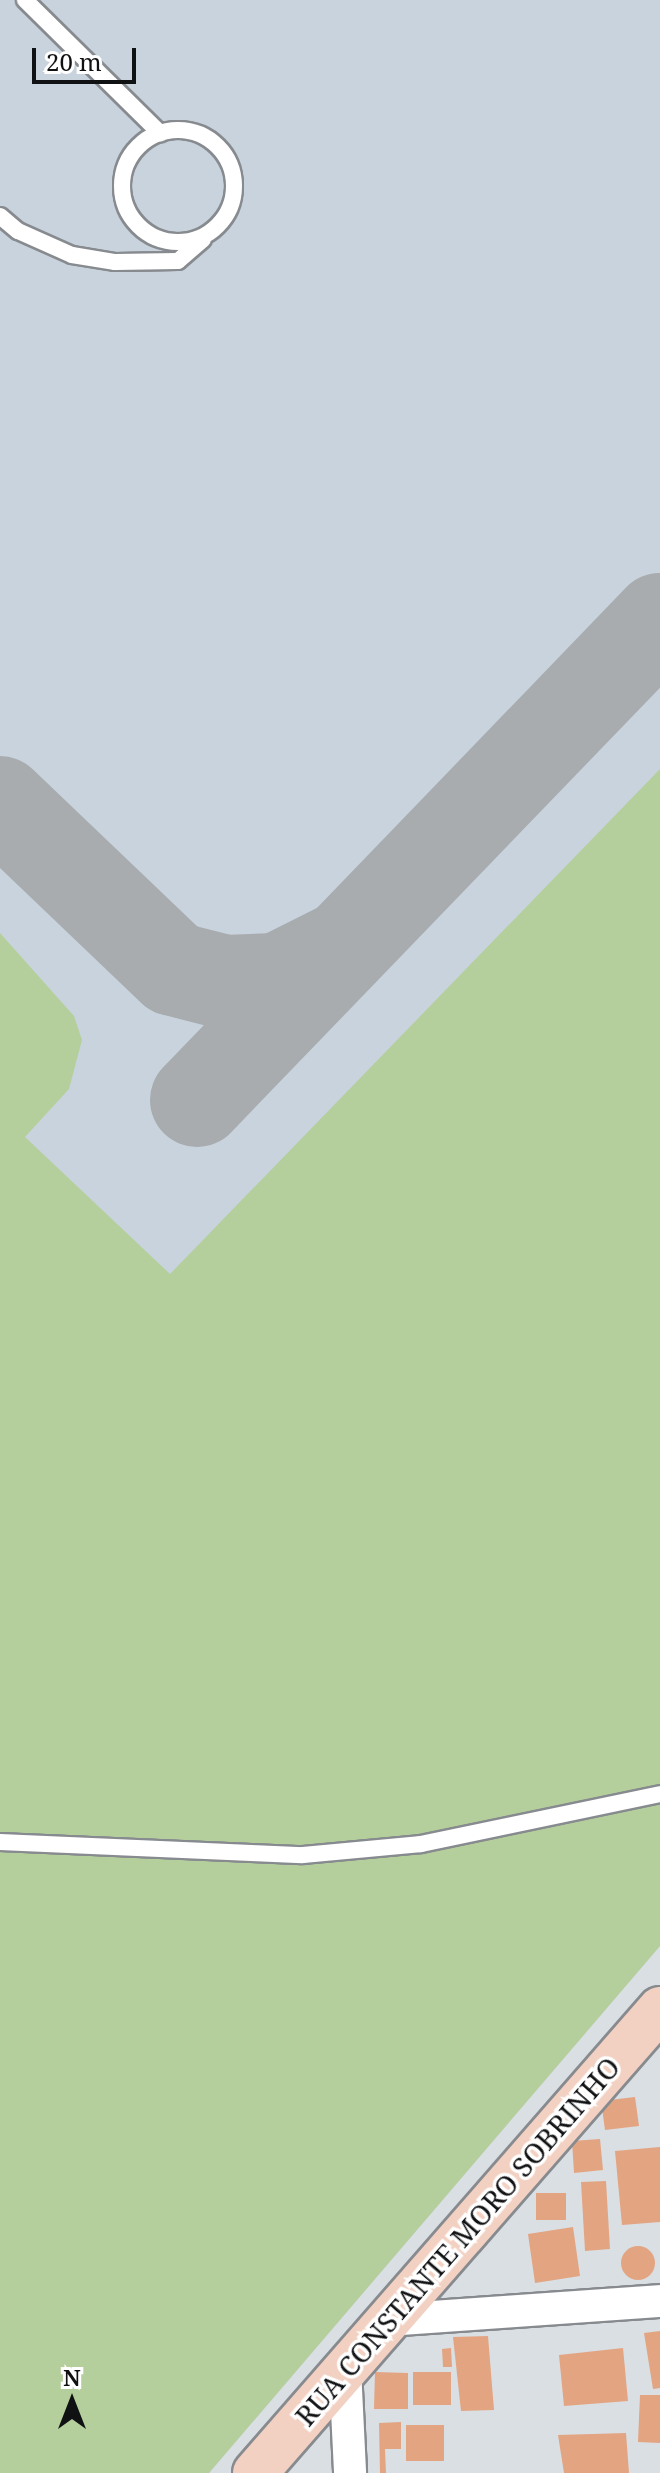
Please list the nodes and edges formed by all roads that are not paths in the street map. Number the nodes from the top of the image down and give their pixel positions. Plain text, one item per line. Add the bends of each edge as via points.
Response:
1 (25, 0) edge
2 (160, 133) junction
3 (0, 216) edge
4 (215, 229) junction
5 (660, 1794) edge
6 (0, 1842) edge
7 (660, 2009) edge
8 (660, 2301) edge
9 (388, 2320) junction
10 (345, 2369) junction
11 (255, 2473) edge
12 (350, 2473) edge

1 - 2 lane
2 - 4 lane via 197,134 227,158 234,195
2 - 4 lane via 125,170 122,187 133,220 179,243
3 - 4 lane via 72,255 115,262 178,261
5 - 6 lane via 421,1844 303,1855
7 - 9 main road, RUA CONSTANTE MORO SOBRINHO
8 - 9 street
9 - 10 main road, RUA CONSTANTE MORO SOBRINHO
10 - 11 main road, RUA CONSTANTE MORO SOBRINHO
10 - 12 street

